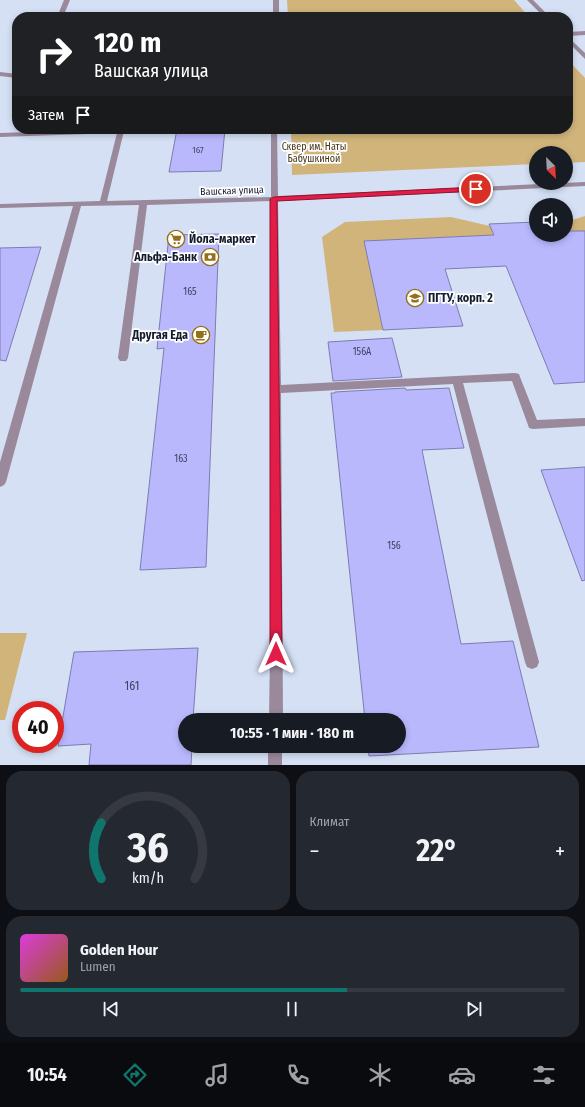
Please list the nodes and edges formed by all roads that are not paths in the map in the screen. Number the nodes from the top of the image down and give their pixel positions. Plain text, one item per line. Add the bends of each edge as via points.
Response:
1 (67, 0) edge
2 (276, 0) edge
3 (530, 0) edge
4 (62, 12) edge
5 (276, 12) edge
6 (542, 12) edge
7 (585, 33) edge
8 (573, 34) edge
9 (573, 44) edge
10 (585, 57) edge
11 (0, 74) edge
12 (12, 75) edge
13 (12, 79) edge
14 (0, 80) edge
15 (30, 134) edge
16 (120, 134) edge
17 (274, 134) edge
18 (0, 135) edge
19 (585, 184) edge
20 (274, 199) junction
21 (144, 202) junction
22 (103, 203) junction
23 (78, 204) junction
24 (0, 206) edge
25 (123, 358) dead end
26 (457, 379) junction
27 (275, 388) junction
28 (585, 422) edge
29 (0, 482) edge
30 (532, 662) dead end
31 (276, 713) edge
32 (275, 753) edge
33 (275, 765) edge

1 - 4 street
2 - 5 street
3 - 6 street
7 - 8 street
9 - 10 street
11 - 12 street
13 - 14 street
15 - 18 street
16 - 22 street
17 - 20 street
19 - 20 street, Вашская улица
20 - 21 street, Вашская улица
20 - 27 street
21 - 22 street, Вашская улица
21 - 25 street
22 - 23 street, Вашская улица
23 - 24 street, Вашская улица
23 - 29 street
26 - 27 street
26 - 28 street via 515,376 533,425
26 - 30 street
27 - 31 street
32 - 33 street

